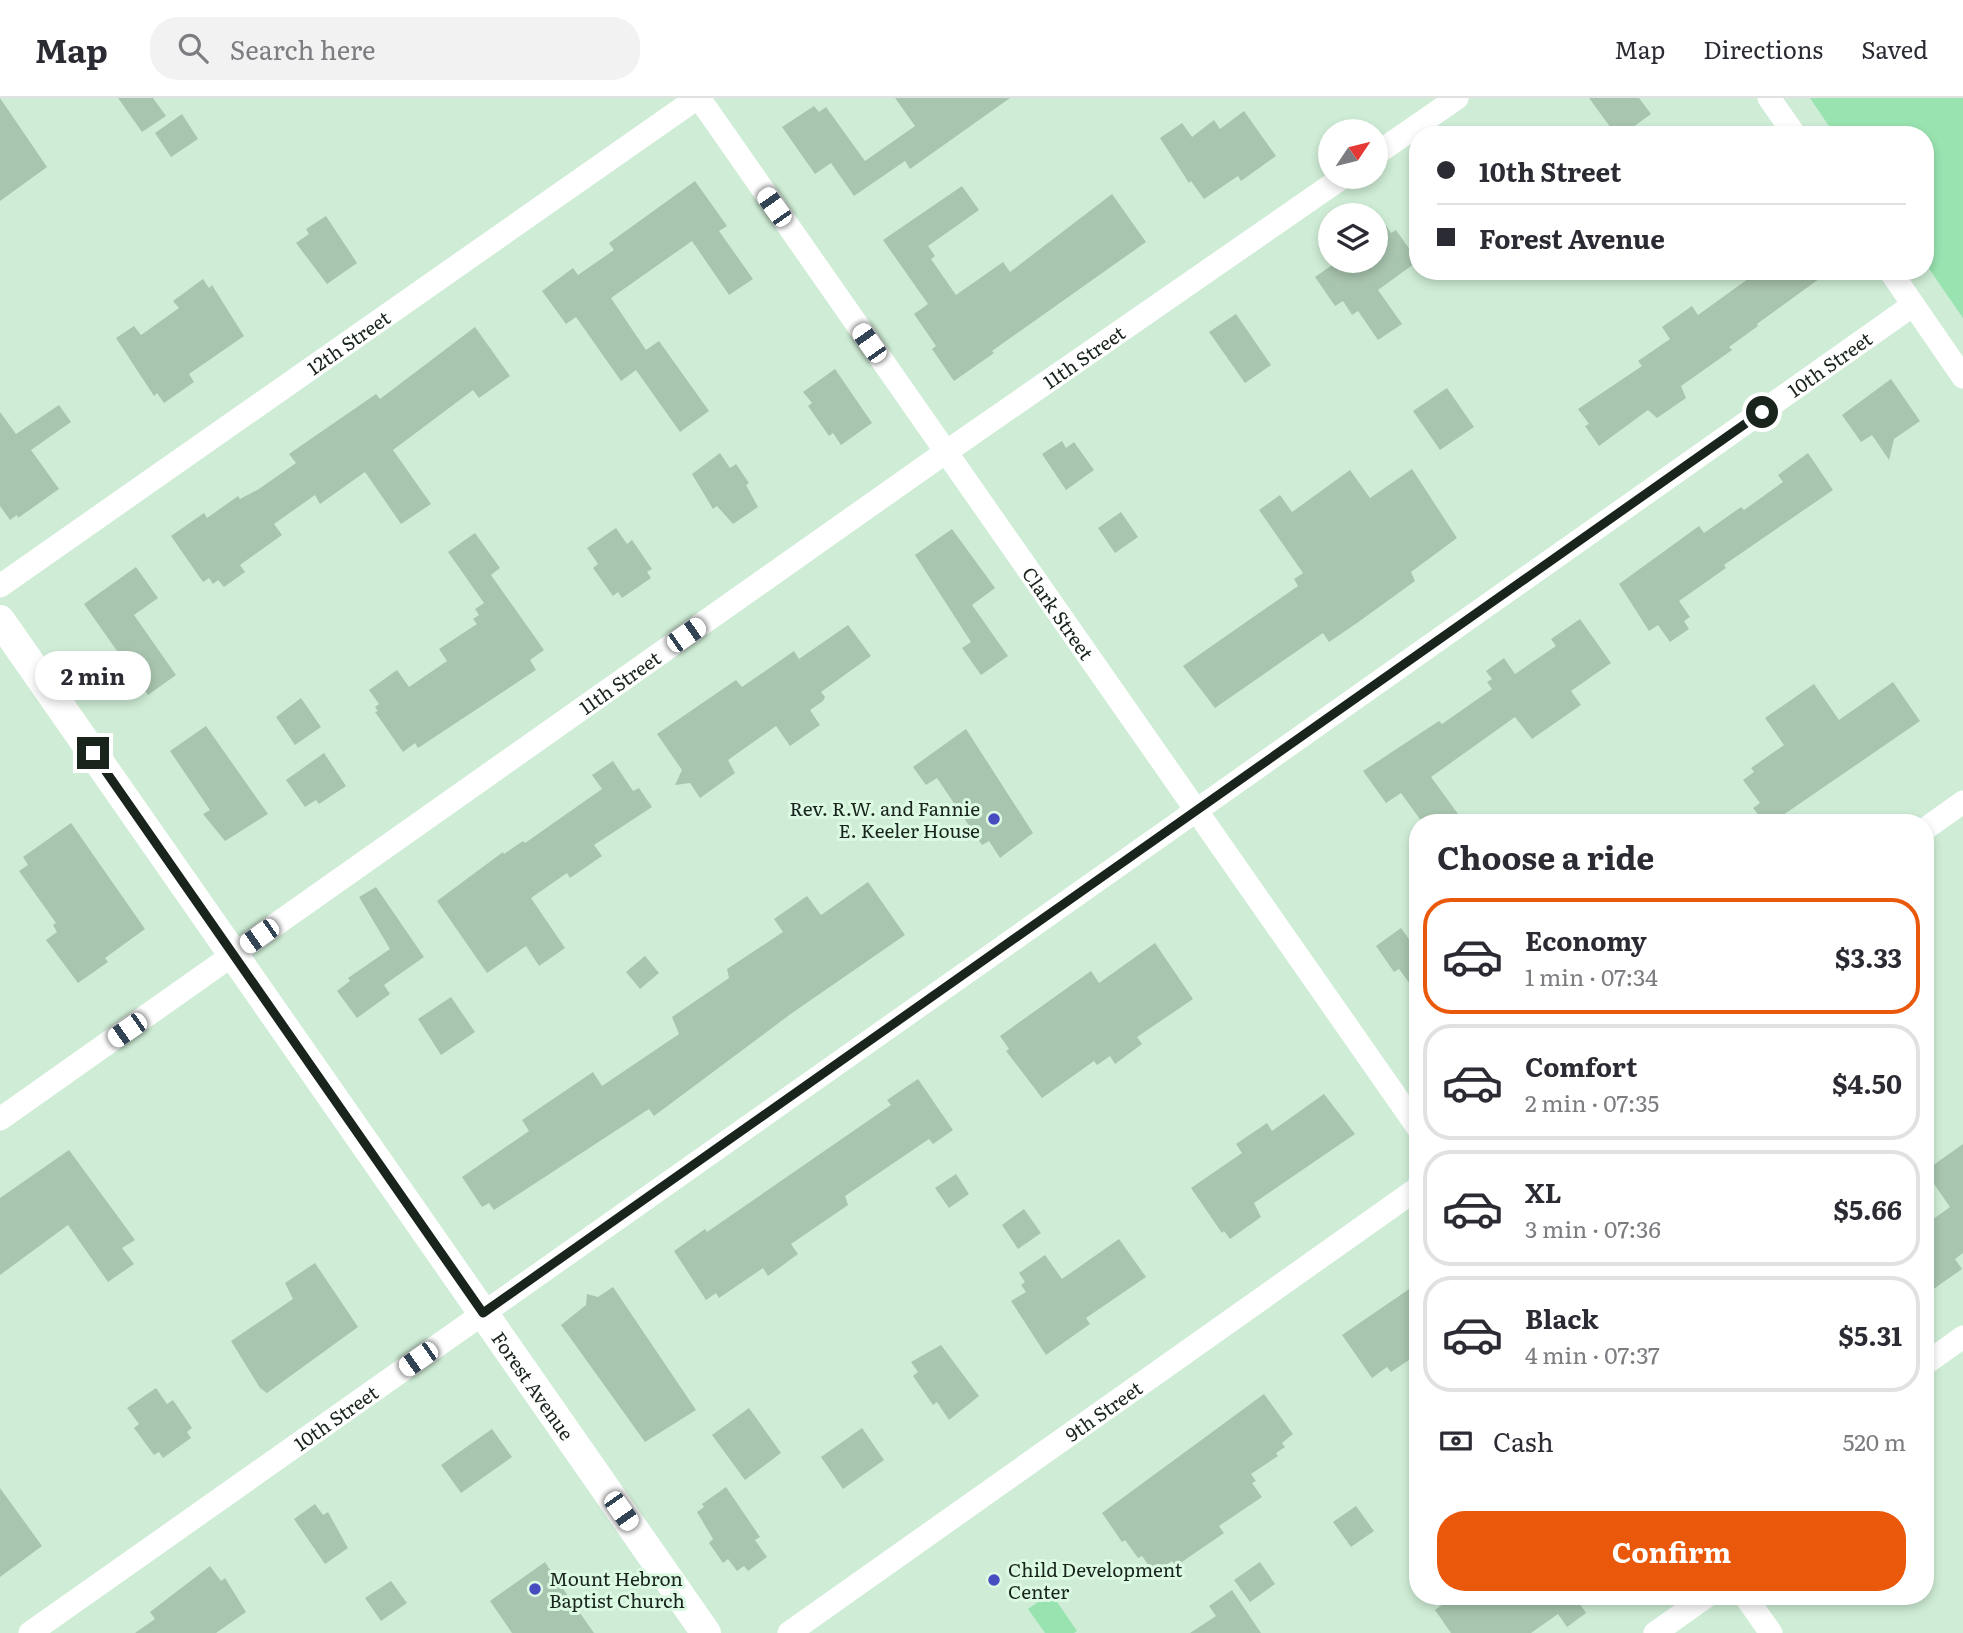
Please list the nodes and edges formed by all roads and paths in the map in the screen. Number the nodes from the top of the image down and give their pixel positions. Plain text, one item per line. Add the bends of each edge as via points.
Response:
1 (698, 98) edge
2 (1457, 98) edge
3 (1769, 98) edge
4 (1416, 126) edge
5 (1789, 126) edge
6 (1409, 131) edge
7 (1388, 146) edge
8 (1326, 189) edge
9 (1896, 280) edge
10 (1913, 305) junction
11 (1963, 377) edge
12 (946, 453) junction
13 (0, 586) edge
14 (0, 620) edge
15 (1963, 802) edge
16 (1195, 812) junction
17 (1934, 823) edge
18 (233, 954) junction
19 (1409, 1115) edge
20 (0, 1119) edge
21 (1409, 1194) edge
22 (483, 1313) junction
23 (1963, 1337) edge
24 (1934, 1358) edge
25 (1695, 1605) edge
26 (1751, 1605) edge
27 (30, 1633) edge
28 (706, 1633) edge
29 (789, 1633) edge
30 (1656, 1633) edge
31 (1771, 1633) edge

1 - 12 street, Clark Street
1 - 13 street, 12th Street
2 - 4 street
3 - 5 street
6 - 7 street
8 - 12 street, 11th Street
9 - 10 street
10 - 11 street
10 - 16 street, 10th Street
12 - 16 street, Clark Street
12 - 18 street, 11th Street
14 - 18 street, Forest Avenue
15 - 17 street
16 - 19 street, Clark Street
16 - 22 street, 10th Street
18 - 20 street, 11th Street
18 - 22 street, Forest Avenue
21 - 29 street, 9th Street
22 - 27 street, 10th Street
22 - 28 street, Forest Avenue
23 - 24 street
25 - 30 street
26 - 31 street

